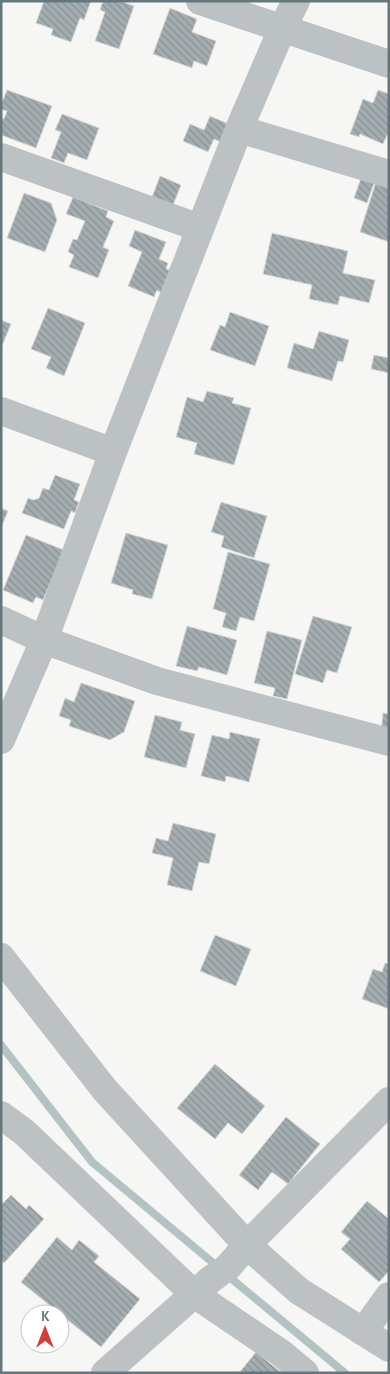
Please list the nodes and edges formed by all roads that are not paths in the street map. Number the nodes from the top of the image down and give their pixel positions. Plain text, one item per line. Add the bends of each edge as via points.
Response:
1 (200, 1) edge
2 (296, 1) edge
3 (282, 29) junction
4 (389, 64) edge
5 (239, 129) junction
6 (1, 157) edge
7 (389, 174) edge
8 (200, 228) junction
9 (1, 411) edge
10 (113, 452) junction
11 (1, 620) edge
12 (44, 640) junction
13 (1, 740) edge
14 (389, 742) edge
15 (1, 957) edge
16 (389, 1101) edge
17 (1, 1116) edge
18 (247, 1245) junction
19 (211, 1280) junction
20 (389, 1296) edge
21 (363, 1332) junction
22 (389, 1348) edge
23 (105, 1373) edge
24 (305, 1373) edge

1 - 3 street
2 - 3 street
3 - 4 street
3 - 5 street
5 - 7 street
5 - 8 street
6 - 8 street
8 - 10 street
9 - 10 street
10 - 12 street
11 - 12 street
12 - 13 street
12 - 14 street via 157,681
15 - 18 street via 105,1090
16 - 18 street
17 - 19 street
18 - 19 street
18 - 21 street via 299,1291
19 - 23 street
19 - 24 street via 281,1353
20 - 21 street
21 - 22 street

